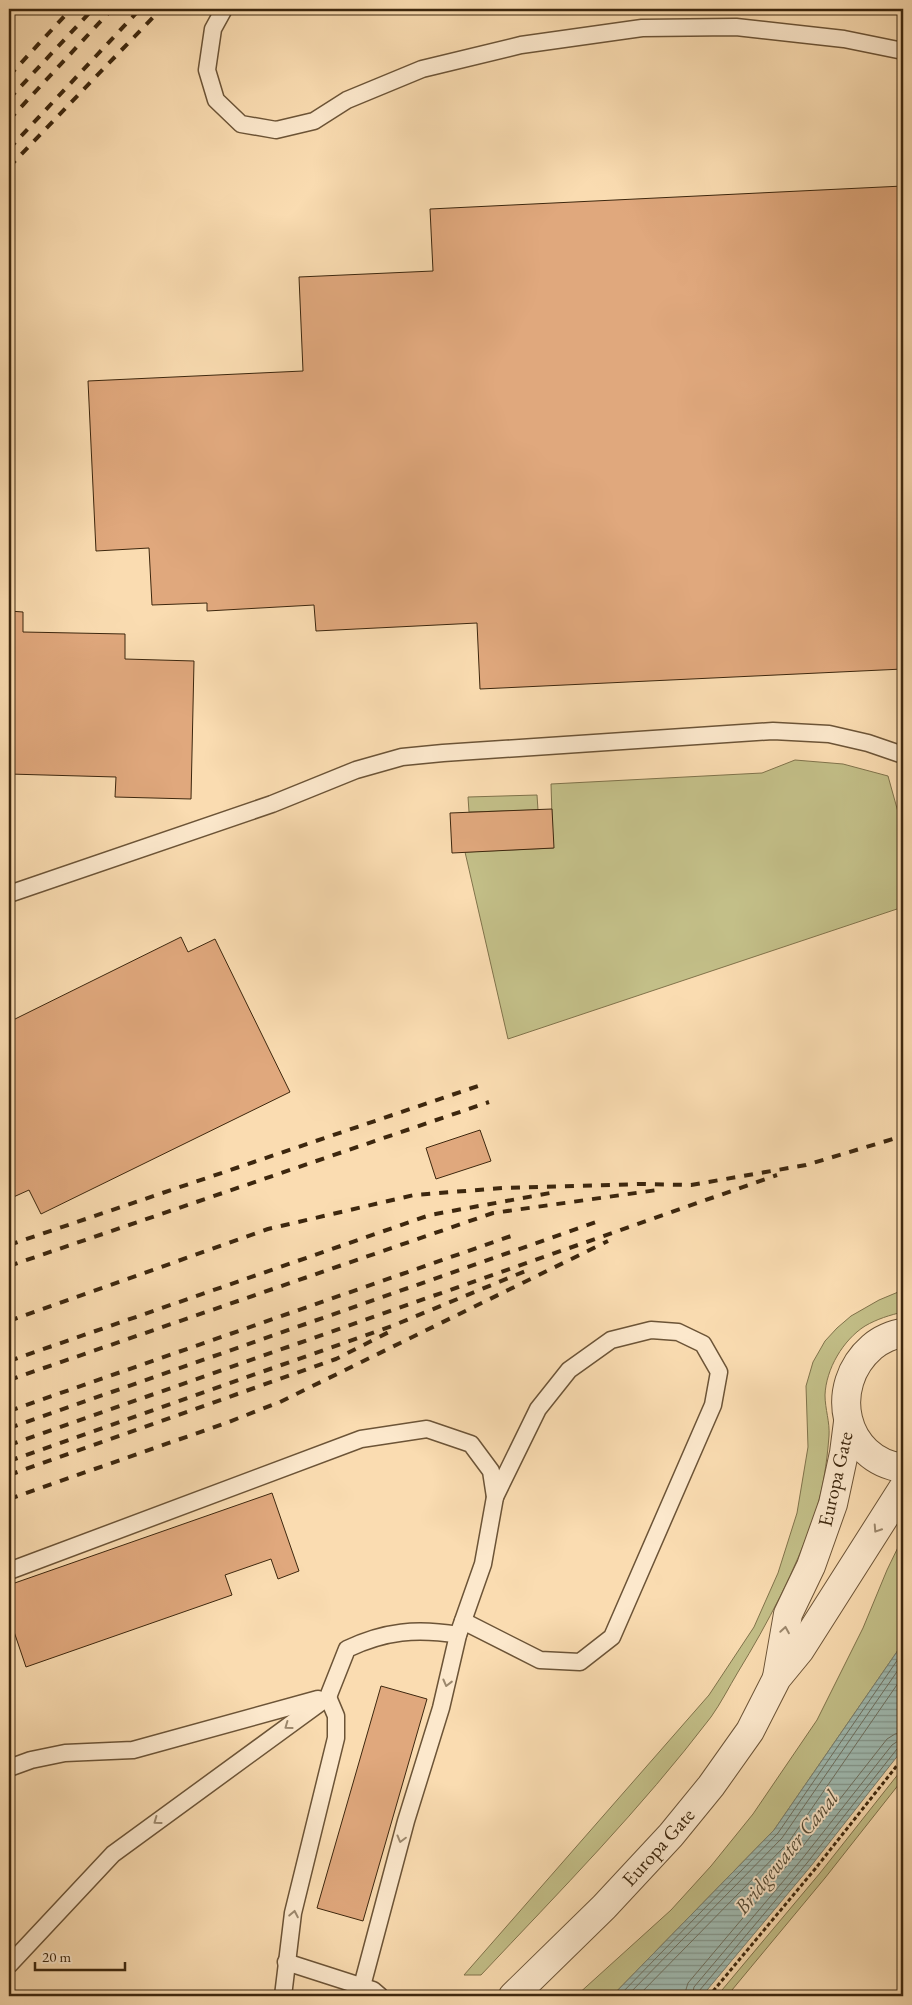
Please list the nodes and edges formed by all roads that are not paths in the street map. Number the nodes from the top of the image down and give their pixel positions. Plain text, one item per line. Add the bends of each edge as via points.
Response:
1 (224, 9) edge
2 (903, 51) edge
3 (903, 755) edge
4 (9, 894) edge
5 (903, 1333) edge
6 (848, 1422) junction
7 (903, 1468) edge
8 (903, 1488) edge
9 (495, 1497) junction
10 (9, 1571) edge
11 (461, 1628) junction
12 (777, 1678) junction
13 (328, 1697) junction
14 (9, 1768) edge
15 (286, 1962) junction
16 (9, 1965) edge
17 (362, 1986) junction
18 (283, 1996) edge
19 (380, 1996) edge
20 (513, 1996) edge

1 - 2 lane via 214,29 207,70 216,100 241,124 276,130 314,121 347,100 422,69 522,45 642,28 736,27 844,39
3 - 4 lane via 829,734 772,731 402,757 356,770 272,804
5 - 6 street via 878,1342 861,1357 850,1377 845,1399
6 - 7 street via 859,1442 876,1458
12 -> 6 street, Europa Gate via 788,1614 811,1566 833,1504
8 -> 12 street, Europa Gate via 800,1650
9 - 10 lane via 491,1471 471,1444 427,1429 361,1439
9 - 11 lane via 483,1564
9 - 11 lane via 538,1409 569,1370 611,1340 650,1330 678,1332 703,1344 719,1372 713,1405 612,1637 580,1662 540,1660
11 - 13 lane via 399,1632 370,1638 347,1649
11 -> 17 lane
12 - 20 street, Europa Gate via 750,1731 677,1828 604,1907
13 - 14 lane via 133,1750 64,1753
15 -> 13 lane via 293,1913 336,1738 336,1716
13 -> 16 lane via 113,1854
15 - 17 lane
15 - 18 lane
17 - 19 lane

